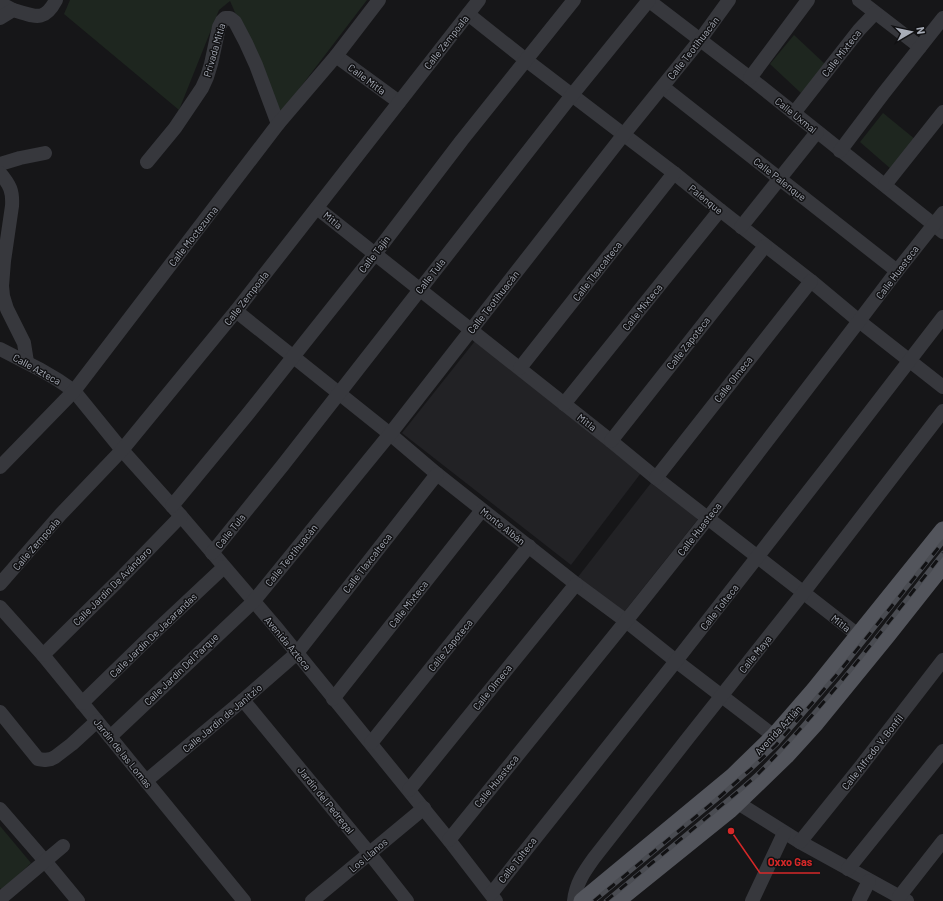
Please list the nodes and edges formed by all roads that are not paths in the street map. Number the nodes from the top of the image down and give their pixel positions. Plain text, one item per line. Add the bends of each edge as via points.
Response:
1 (56, 0) edge
2 (379, 0) edge
3 (479, 0) edge
4 (574, 0) edge
5 (648, 0) edge
6 (729, 0) edge
7 (808, 0) edge
8 (859, 0) edge
9 (0, 3) edge
10 (13, 10) junction
11 (874, 12) junction
12 (468, 14) junction
13 (0, 18) edge
14 (943, 18) edge
15 (700, 40) junction
16 (920, 47) junction
17 (336, 56) junction
18 (526, 60) junction
19 (750, 78) junction
20 (663, 87) junction
21 (572, 95) junction
22 (398, 102) junction
23 (943, 112) edge
24 (794, 113) junction
25 (278, 124) junction
26 (817, 132) junction
27 (624, 134) junction
28 (840, 151) junction
29 (45, 153) dead end
30 (147, 162) dead end
31 (0, 164) edge
32 (0, 173) edge
33 (674, 173) junction
34 (779, 179) junction
35 (885, 185) junction
36 (317, 208) junction
37 (720, 210) junction
38 (943, 213) edge
39 (741, 227) junction
40 (938, 229) edge
41 (765, 246) junction
42 (375, 254) junction
43 (897, 271) junction
44 (811, 281) junction
45 (420, 289) junction
46 (236, 312) junction
47 (943, 317) edge
48 (859, 322) junction
49 (471, 330) junction
50 (0, 349) edge
51 (293, 357) junction
52 (909, 361) junction
53 (27, 362) junction
54 (520, 368) junction
55 (943, 387) edge
56 (74, 391) junction
57 (338, 394) junction
58 (564, 404) junction
59 (943, 411) edge
60 (390, 434) junction
61 (611, 441) junction
62 (122, 450) junction
63 (0, 467) edge
64 (437, 474) junction
65 (656, 478) junction
66 (482, 510) junction
67 (176, 511) junction
68 (708, 518) junction
69 (943, 530) edge
70 (529, 546) junction
71 (212, 553) junction
72 (758, 557) junction
73 (943, 565) edge
74 (224, 567) junction
75 (0, 584) edge
76 (576, 584) junction
77 (803, 593) junction
78 (253, 602) junction
79 (0, 607) edge
80 (626, 621) junction
81 (858, 635) junction
82 (296, 653) junction
83 (43, 655) junction
84 (943, 660) edge
85 (676, 661) junction
86 (721, 696) junction
87 (334, 699) junction
88 (243, 700) junction
89 (82, 703) junction
90 (0, 712) edge
91 (97, 721) junction
92 (774, 736) junction
93 (110, 737) junction
94 (371, 743) junction
95 (943, 751) edge
96 (146, 781) junction
97 (409, 790) junction
98 (738, 803) junction
99 (424, 808) junction
100 (0, 809) edge
101 (784, 833) junction
102 (449, 840) junction
103 (943, 841) edge
104 (800, 842) junction
105 (62, 846) dead end
106 (370, 854) junction
107 (45, 861) junction
108 (848, 869) junction
109 (869, 881) junction
110 (494, 897) edge
111 (0, 899) edge
112 (903, 899) edge
113 (78, 901) edge
114 (244, 901) edge
115 (312, 901) edge
116 (407, 901) edge
117 (574, 901) edge
118 (582, 901) edge
119 (617, 901) edge
120 (752, 901) edge
121 (859, 901) edge

1 - 10 street via 49,12 41,16
2 - 17 street, Calle Moctezuma
3 - 12 street, Calle Zempoala
4 - 18 street, Calle Tajín
5 - 15 street, Calle Uxmal
5 - 21 street, Calle Tula
6 - 15 street, Calle Teotihuacán
7 - 19 street
8 - 11 street
9 - 10 street
10 - 13 street
11 - 16 street
11 - 24 street, Calle Mixteca
12 - 18 street, Palenque
12 - 22 street, Calle Zempoala
14 - 16 street
15 - 19 street, Calle Uxmal
15 - 20 street, Calle Teotihuacán
16 - 28 street
17 - 22 street, Calle Mitla
17 - 25 street, Calle Moctezuma
18 - 21 street, Palenque
18 - 42 street, Calle Tajín
19 - 24 street, Calle Uxmal
20 - 27 street, Calle Teotihuacán
20 - 34 street, Calle Palenque
21 - 27 street, Palenque
21 - 45 street, Calle Tula
22 - 36 street, Calle Zempoala
23 - 35 street
24 - 26 street, Calle Uxmal
25 - 30 street, Privada Mitla via 246,43 235,22 225,18 222,21 212,64 202,88 175,128
25 - 56 street, Calle Moctezuma
26 - 28 street, Calle Uxmal
26 - 34 street
27 - 33 street, Palenque
27 - 49 street, Calle Teotihuacán
28 - 35 street, Calle Uxmal
29 - 31 street
32 - 53 street via 9,185 13,197 2,274 3,296 24,343
33 - 37 street, Palenque
33 - 54 street, Calle Tlaxcalteca
34 - 39 street
34 - 43 street, Calle Palenque
35 - 40 street, Calle Uxmal
36 - 42 street, Mitla
36 - 46 street, Calle Zempoala
37 - 39 street, Palenque
37 - 58 street, Calle Mixteca
38 - 40 street, Calle Huasteca
39 - 41 street, Palenque
40 - 43 street, Calle Huasteca
41 - 44 street, Palenque
41 - 61 street, Calle Zapoteca
42 - 45 street, Mitla
42 - 51 street, Calle Tajín
43 - 48 street, Calle Huasteca
44 - 48 street, Palenque
44 - 65 street, Calle Olmeca
45 - 49 street, Mitla
45 - 57 street, Calle Tula
46 - 51 street, Monte Albán
46 - 62 street, Calle Zempoala
47 - 52 street, Calle Tolteca
48 - 52 street, Palenque
48 - 68 street, Calle Huasteca
49 - 54 street, Mitla
49 - 60 street, Calle Teotihuacán
50 - 53 street, Calle Azteca
51 - 57 street, Monte Albán
51 - 67 street, Calle Tajín
52 - 55 street, Palenque
52 - 72 street, Calle Tolteca
53 - 56 street, Calle Azteca
54 - 58 street, Mitla
56 - 62 street, Avenida Azteca
56 - 63 street, Calle Moctezuma
57 - 60 street, Monte Albán
57 - 71 street, Calle Tula
58 - 61 street, Mitla
59 - 77 street, Calle Maya
60 - 64 street, Monte Albán
60 - 78 street, Calle Teotihuacán
61 - 65 street, Mitla
62 - 67 street, Avenida Azteca
62 - 75 street, Calle Zempoala via 60,515
64 - 66 street, Monte Albán
64 - 82 street, Calle Tlaxcalteca
65 - 68 street, Mitla
66 - 70 street, Monte Albán
66 - 87 street, Calle Mixteca
67 - 71 street, Avenida Azteca
67 - 83 street, Calle Jardín De Avándaro via 117,582
68 - 72 street, Mitla
68 - 80 street, Calle Huasteca
69 - 81 main road, Avenida Aztlán
70 - 76 street, Monte Albán
70 - 94 street, Calle Zapoteca
71 - 74 street, Avenida Azteca
72 - 77 street, Mitla
72 - 85 street, Calle Tolteca
73 - 98 main road via 816,723
74 - 78 street, Avenida Azteca
74 - 89 street, Calle Jardín De Jacarandas
76 - 80 street, Monte Albán
76 - 97 street, Calle Olmeca
77 - 81 street, Mitla
77 - 86 street, Calle Maya
78 - 82 street, Avenida Azteca
78 - 93 street, Calle Jardín Del Parque
79 - 83 street, Jardín de las Lomas
80 - 85 street, Monte Albán
80 - 102 street, Calle Huasteca
81 - 92 main road, Avenida Aztlán
82 - 87 street, Avenida Azteca
82 - 88 street, Calle Jardín de Janitzio
83 - 89 street, Jardín de las Lomas
84 - 104 street, Calle Alfredo V. Bonfil
85 - 86 street, Monte Albán
85 - 110 street, Calle Tolteca
86 - 92 street, Monte Albán
86 - 117 street, Calle Maya via 594,858 579,881
87 - 94 street, Avenida Azteca
88 - 96 street, Calle Jardín de Janitzio
88 - 106 street, Jardín del Pedregal
89 - 91 street, Jardín de las Lomas
90 - 91 street via 38,759 45,760 55,757
91 - 93 street, Jardín de las Lomas
92 - 118 main road, Avenida Aztlán via 733,776
93 - 96 street, Jardín de las Lomas
94 - 97 street, Avenida Azteca
95 - 108 street
96 - 114 street, Jardín de las Lomas
97 - 99 street, Avenida Azteca
98 - 101 street
98 - 119 main road
99 - 102 street, Avenida Azteca
99 - 106 street, Los Llanos
100 - 107 street
101 - 104 street
101 - 120 street
102 - 110 street, Avenida Azteca
103 - 112 street
104 - 108 street
105 - 107 street
106 - 115 street, Los Llanos
106 - 116 street, Jardín del Pedregal
107 - 111 street
107 - 113 street
108 - 109 street
109 - 112 street
109 - 121 street

